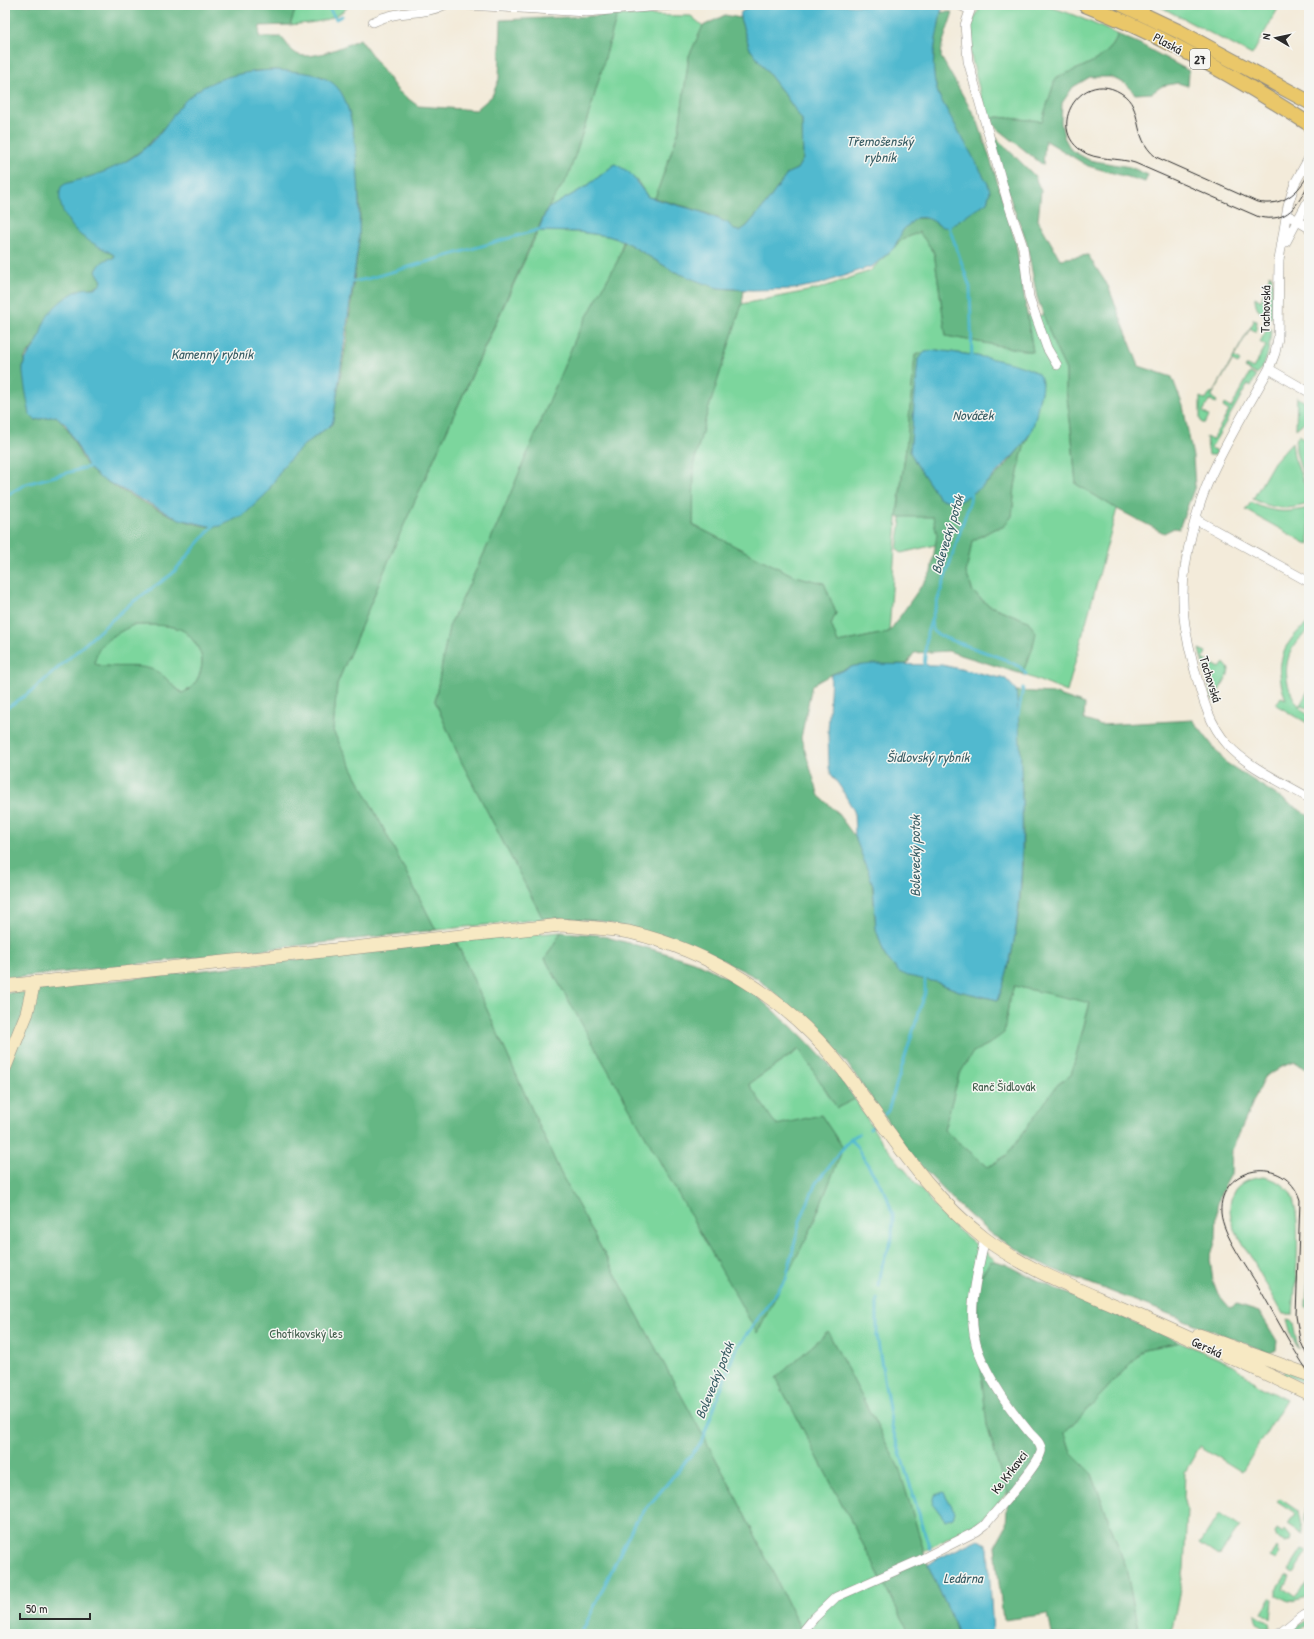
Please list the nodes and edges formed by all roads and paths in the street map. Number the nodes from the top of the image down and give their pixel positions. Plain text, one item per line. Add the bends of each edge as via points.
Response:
1 (444, 5) edge
2 (468, 5) edge
3 (673, 5) edge
4 (959, 5) edge
5 (1085, 5) edge
6 (1123, 5) edge
7 (971, 8) edge
8 (373, 22) dead end
9 (1309, 102) edge
10 (1309, 124) edge
11 (1309, 158) edge
12 (1309, 199) edge
13 (1287, 214) junction
14 (1296, 221) junction
15 (1309, 228) edge
16 (1282, 248) junction
17 (1057, 365) dead end
18 (1269, 369) junction
19 (1309, 392) edge
20 (1197, 520) junction
21 (1309, 582) edge
22 (1309, 798) edge
23 (34, 982) junction
24 (5, 986) edge
25 (5, 1068) edge
26 (985, 1238) junction
27 (1103, 1300) junction
28 (1309, 1375) edge
29 (1309, 1394) edge
30 (1309, 1614) edge
31 (801, 1634) edge
32 (1279, 1634) edge

1 - 8 street via 423,11 393,14
2 - 3 street via 586,12
4 - 7 street
5 - 10 main road, Plaská / 27 via 1144,30 1231,76
6 - 9 main road, Plaská / 27 via 1180,32
7 - 17 street via 965,25 968,61 1007,200 1023,247 1029,297 1047,348
11 - 13 street via 1295,183
12 - 14 street, Tachovská
13 - 14 street
13 - 16 street, Tachovská
14 - 15 street
14 - 16 street, Tachovská
16 - 18 street, Tachovská via 1278,272 1278,338
18 - 19 street
18 - 20 street, Tachovská via 1215,466
20 - 21 street
20 - 22 street, Tachovská via 1185,568 1184,618 1189,650 1208,715 1217,731 1239,756
23 - 24 street, Gerská
23 - 25 street via 27,1013
23 - 26 street, Gerská via 561,925 629,932 695,953 769,996 841,1066 911,1164 955,1212
26 - 27 street, Gerská via 1048,1276
26 - 31 street, Ke Krkavci via 974,1299 974,1326 979,1352 1012,1412 1039,1443 1041,1452 1033,1468 977,1532 836,1597
27 - 28 street, Gerská
27 - 29 street, Gerská
30 - 32 street via 1301,1616

